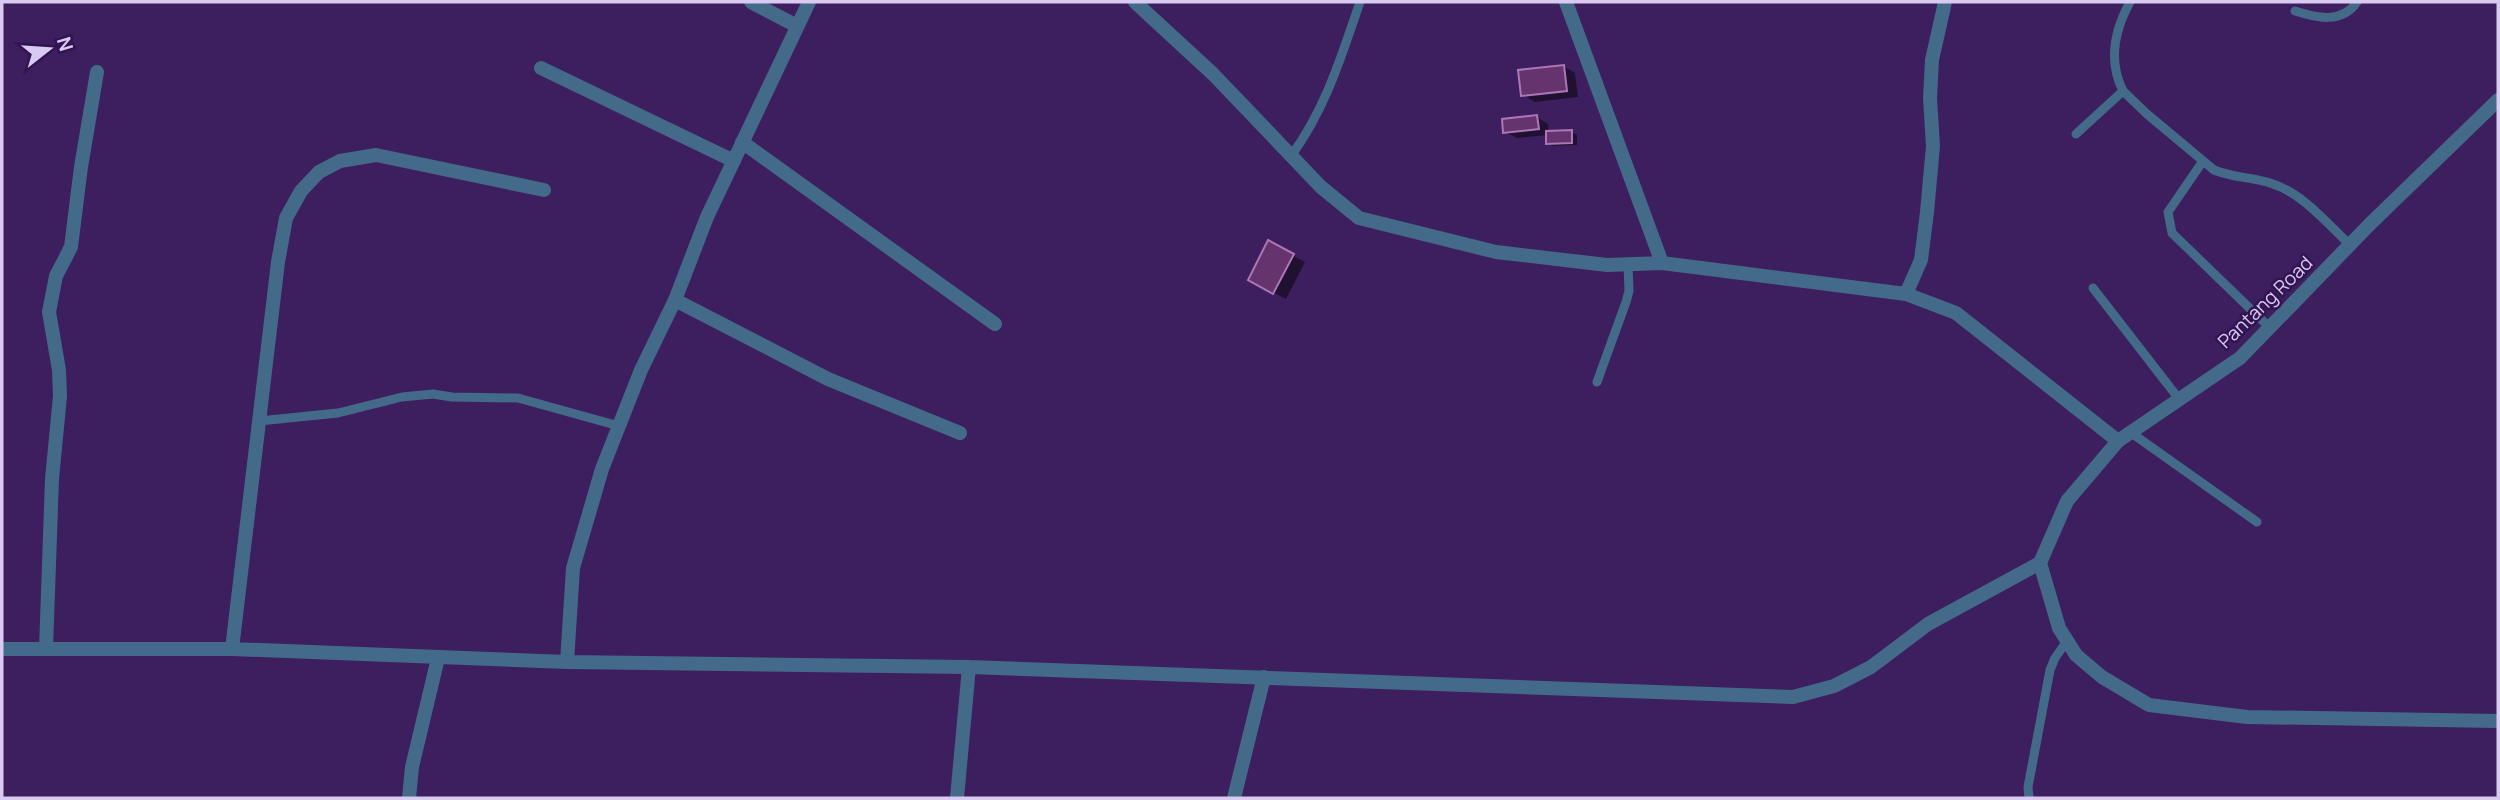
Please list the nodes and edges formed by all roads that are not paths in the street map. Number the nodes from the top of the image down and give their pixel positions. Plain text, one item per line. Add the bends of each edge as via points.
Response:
1 (751, 2) edge
2 (809, 2) edge
3 (1135, 2) edge
4 (1360, 2) edge
5 (1566, 2) edge
6 (1945, 2) edge
7 (2130, 2) edge
8 (2357, 2) edge
9 (2295, 11) dead end
10 (797, 26) junction
11 (541, 68) dead end
12 (97, 72) dead end
13 (2123, 92) junction
14 (2498, 100) edge
15 (2076, 134) dead end
16 (742, 142) junction
17 (1292, 156) junction
18 (734, 161) junction
19 (2203, 161) junction
20 (544, 190) dead end
21 (2350, 244) junction
22 (1662, 263) junction
23 (1628, 264) junction
24 (2093, 288) dead end
25 (1906, 294) junction
26 (675, 300) junction
27 (995, 324) dead end
28 (2269, 327) junction
29 (1597, 382) dead end
30 (2179, 399) junction
31 (259, 421) junction
32 (619, 426) junction
33 (960, 433) dead end
34 (2124, 436) junction
35 (2257, 522) dead end
36 (2040, 564) junction
37 (2067, 641) junction
38 (2, 649) edge
39 (46, 649) junction
40 (232, 649) junction
41 (438, 658) junction
42 (567, 662) junction
43 (969, 667) junction
44 (1264, 677) junction
45 (2498, 721) edge
46 (409, 798) edge
47 (957, 798) edge
48 (1234, 798) edge
49 (2029, 798) edge

1 - 10 street
2 - 10 street
3 - 17 street
4 - 17 lane via 1328,92
5 - 22 street
6 - 25 street via 1932,60 1933,146 1927,212 1920,260
7 - 13 lane via 2117,34 2114,57
8 - 9 lane via 2337,17 2317,18
10 - 16 street
11 - 18 street
12 - 39 street via 71,247 56,276 49,312 60,396
13 - 15 lane
13 - 19 lane
14 - 21 street, Pantang Road
16 - 18 street
16 - 27 street
17 - 23 street via 1359,218 1496,252
18 - 26 street
19 - 21 lane via 2214,170 2273,184 2292,194
19 - 28 lane via 2168,212 2172,233
20 - 31 street via 376,155 340,161 319,172 301,191 286,218
21 - 28 street, Pantang Road
22 - 23 street
22 - 25 street
23 - 29 lane via 1626,302
24 - 30 lane
25 - 34 street via 1956,313
26 - 32 street
26 - 33 street via 828,379
28 - 30 street, Pantang Road via 2240,358
30 - 34 street, Pantang Road
31 - 32 lane via 338,413 433,394 519,398
31 - 40 street
32 - 42 street via 573,568
34 - 35 lane
34 - 36 street, Pantang Road via 2067,501
36 - 37 street
36 - 44 street via 1928,624 1871,667 1834,687 1793,697
37 - 45 street via 2102,677 2149,705 2247,717
37 - 49 lane via 2050,670
38 - 39 street
39 - 40 street
40 - 41 street
41 - 42 street
41 - 46 street
42 - 43 street
43 - 44 street
43 - 47 street
44 - 48 street

